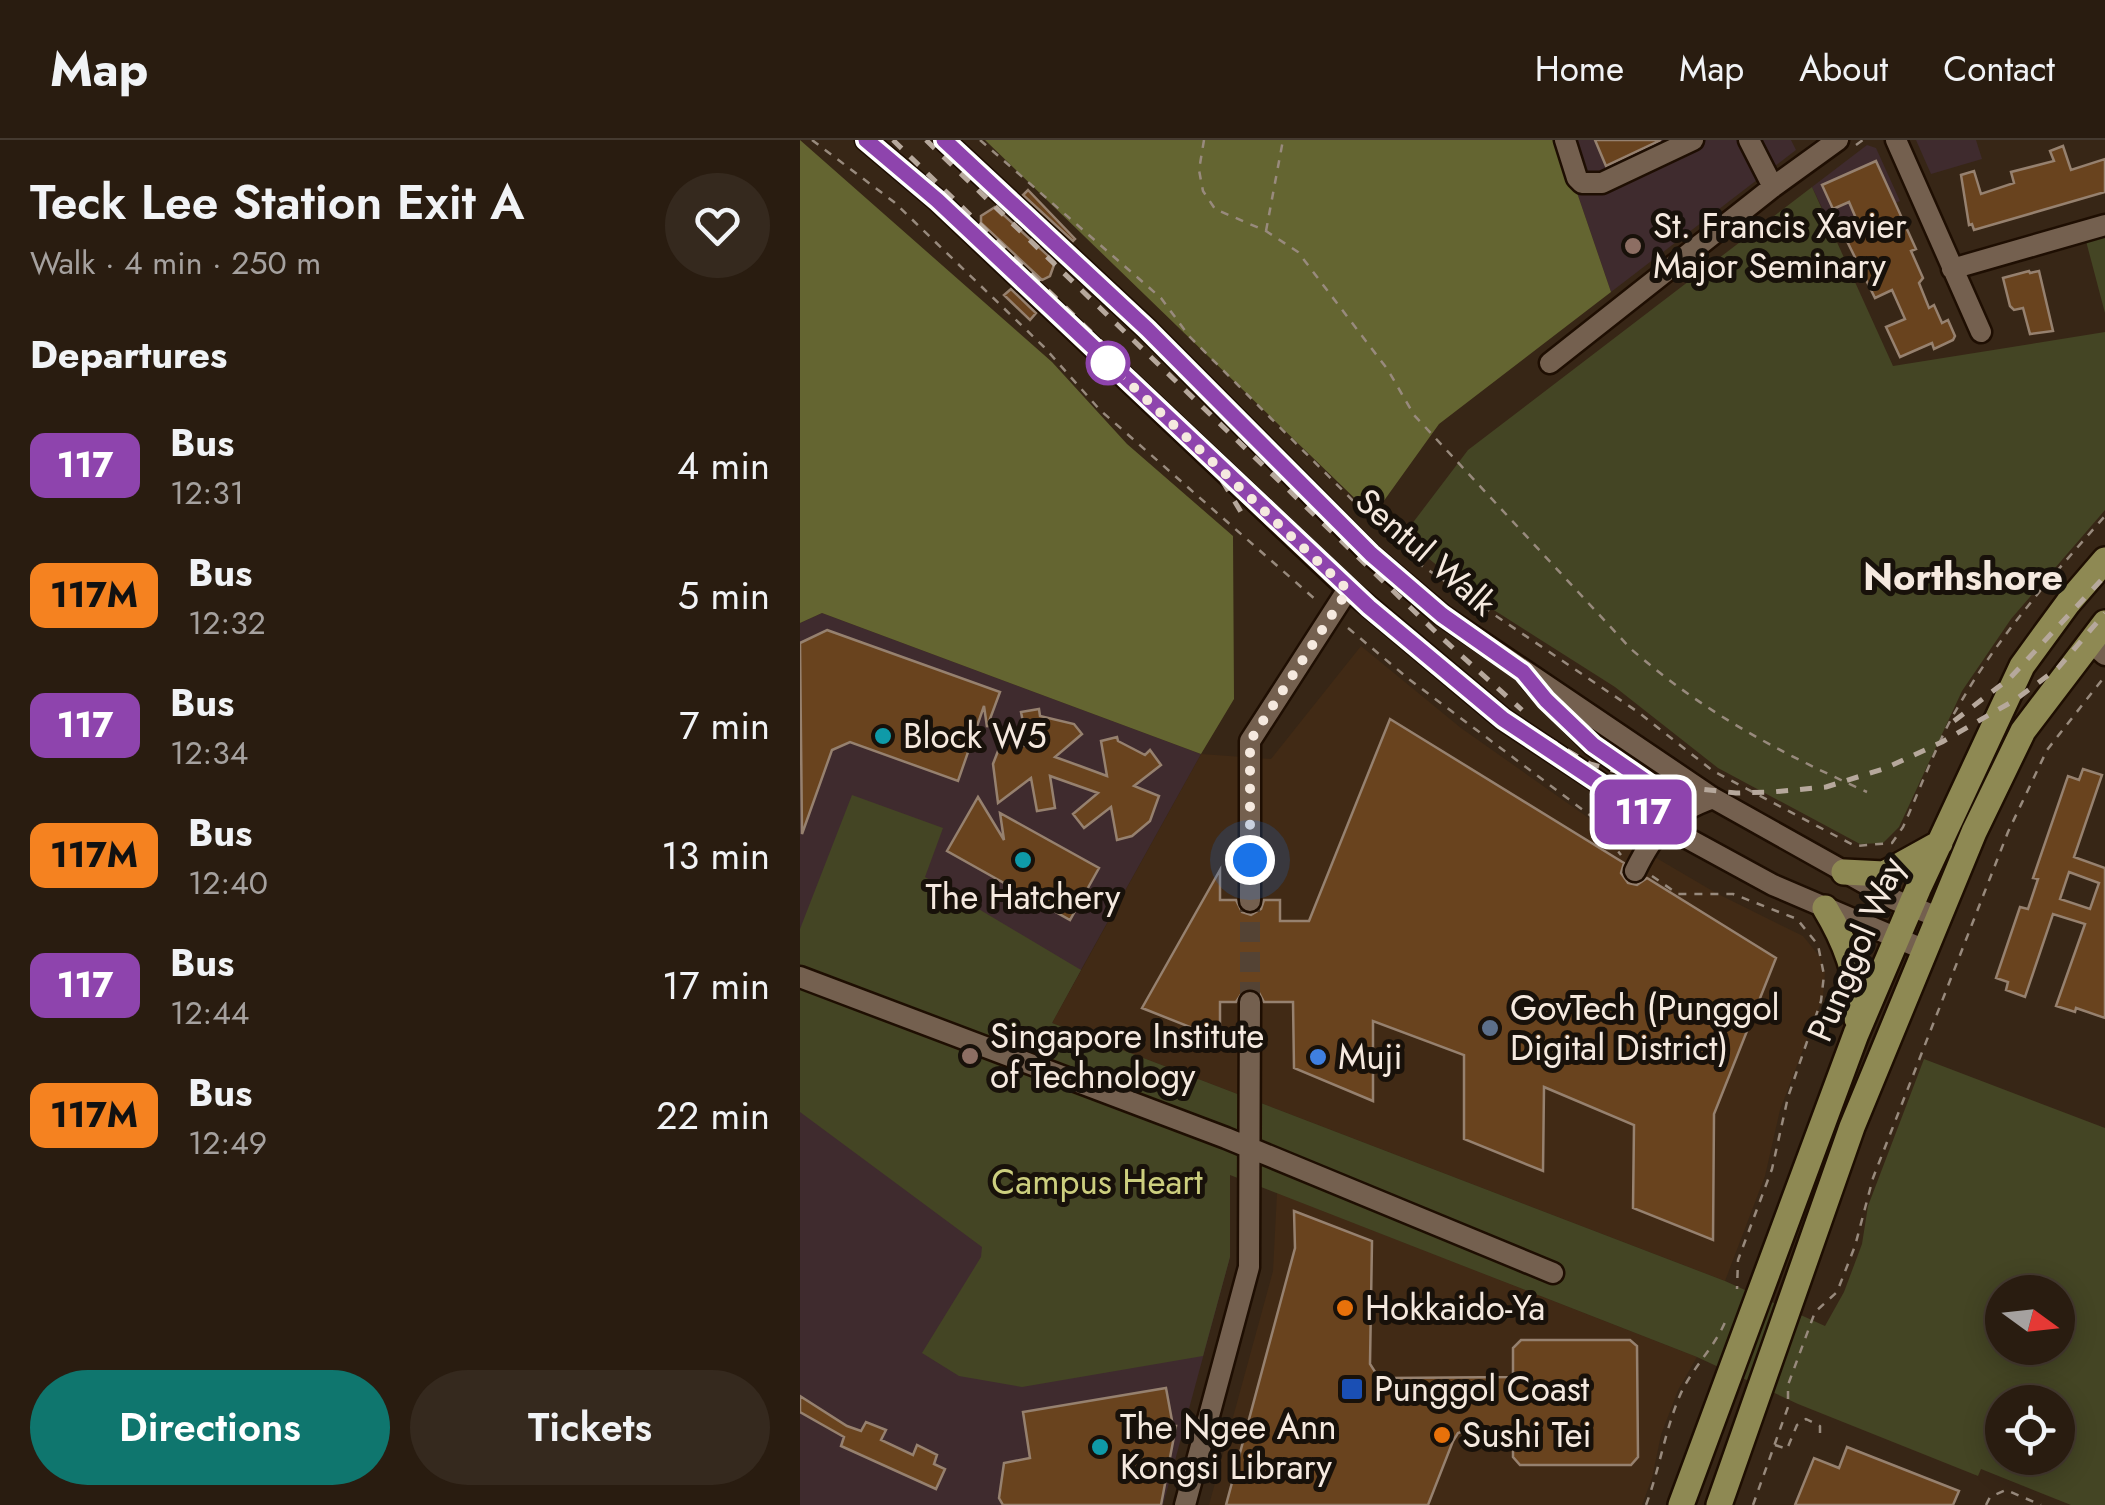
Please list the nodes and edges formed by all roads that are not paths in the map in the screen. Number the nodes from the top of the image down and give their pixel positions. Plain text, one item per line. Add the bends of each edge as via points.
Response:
1 (866, 140) edge
2 (944, 140) edge
3 (1565, 140) edge
4 (1693, 140) edge
5 (1749, 140) edge
6 (1838, 140) edge
7 (1896, 140) edge
8 (1773, 187) junction
9 (2105, 225) edge
10 (1952, 269) junction
11 (1981, 332) dead end
12 (1550, 363) dead end
13 (2092, 561) edge
14 (1348, 590) junction
15 (2100, 640) edge
16 (1523, 672) junction
17 (1714, 798) junction
18 (1662, 825) junction
19 (1940, 844) junction
20 (1636, 868) road end
21 (1844, 872) junction
22 (1250, 900) tunnel mouth
23 (1910, 906) junction
24 (1825, 908) junction
25 (1938, 917) junction
26 (1898, 936) junction
27 (1926, 950) junction
28 (800, 977) edge
29 (1250, 1002) tunnel mouth
30 (1856, 1034) junction
31 (1552, 1273) dead end
32 (1185, 1505) edge
33 (1681, 1505) edge
34 (1719, 1505) edge

1 - 14 street
2 - 16 street, Sentul Walk via 1147,329 1371,554
3 - 4 street via 1577,178 1590,184
5 - 8 street
6 - 8 street
7 - 10 street
8 - 12 street
9 - 10 street
10 - 11 street
13 - 19 main road, Punggol Way via 2022,666
14 - 18 street via 1503,719
14 - 22 street via 1250,741
15 - 25 main road, Punggol Way via 2022,730
16 - 17 street, Sentul Walk
16 - 18 street via 1593,745 1654,787 1666,802
17 - 18 street via 1683,808
17 - 21 street, Sentul Walk
18 - 20 street
18 - 24 street
19 - 21 main road via 1884,874
19 - 23 main road, Punggol Way
21 - 23 street, Sentul Walk
23 - 25 street, Sentul Walk
23 - 26 main road, Punggol Way
24 - 26 street
24 - 30 main road via 1852,970 1859,1000
25 - 27 main road, Punggol Way
26 - 27 street
26 - 30 main road, Punggol Way
27 - 34 main road, Punggol Way via 1852,1127
28 - 31 street via 1226,1138
29 - 32 street via 1250,1267
30 - 33 main road, Punggol Way

